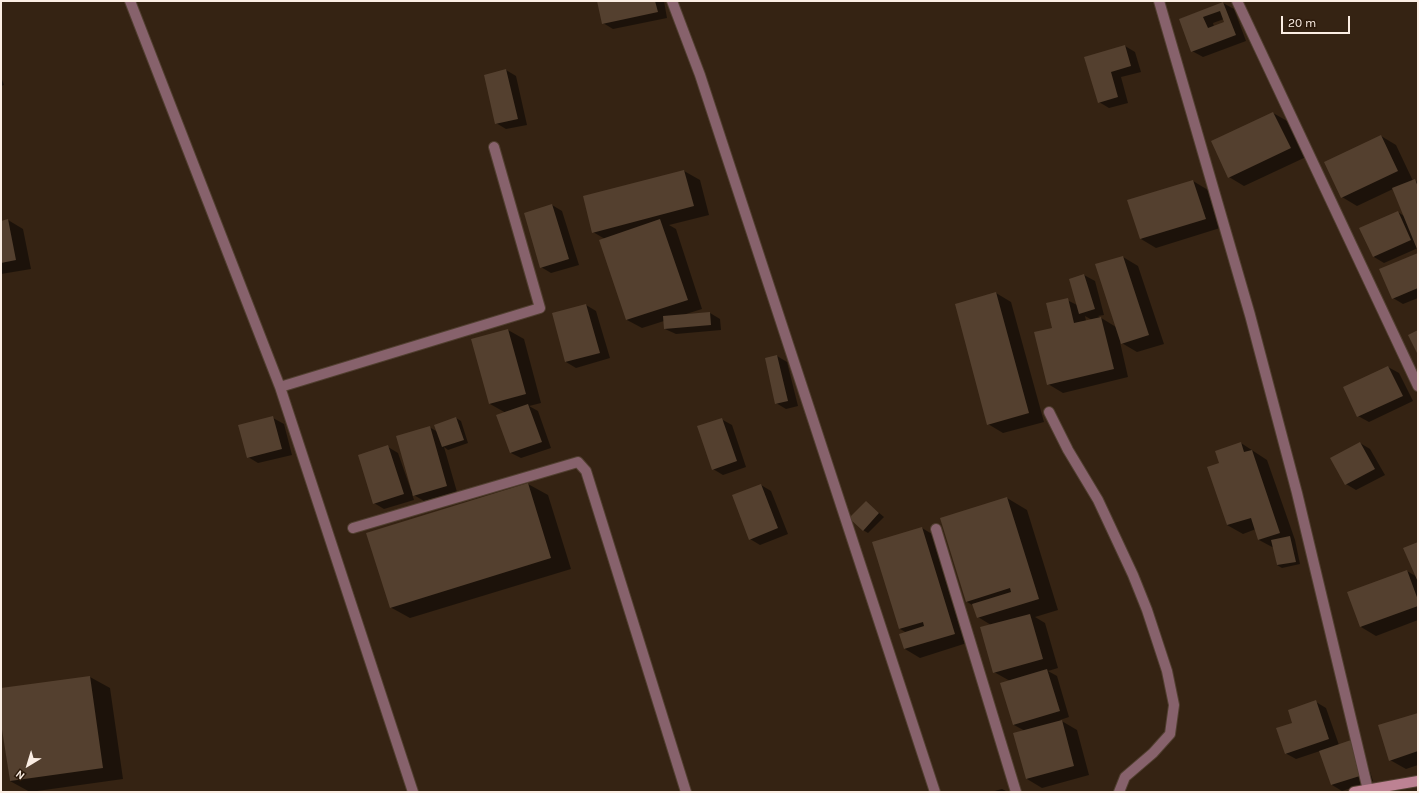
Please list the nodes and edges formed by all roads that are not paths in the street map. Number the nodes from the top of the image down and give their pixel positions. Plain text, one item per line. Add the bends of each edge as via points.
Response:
1 (130, 1) edge
2 (672, 1) edge
3 (1159, 1) edge
4 (1237, 1) edge
5 (494, 147) dead end
6 (1418, 386) edge
7 (280, 387) junction
8 (1049, 412) dead end
9 (353, 528) dead end
10 (936, 528) dead end
11 (1418, 781) edge
12 (1368, 790) junction
13 (413, 792) edge
14 (686, 792) edge
15 (935, 792) edge
16 (1016, 792) edge
17 (1119, 792) edge
18 (1354, 792) edge

1 - 7 street
2 - 15 street via 702,82
3 - 12 street via 1256,338 1297,493
4 - 6 street
5 - 7 street via 540,308
7 - 13 street
8 - 17 street via 1098,500 1133,575 1167,671 1174,705 1170,734 1125,777
9 - 14 street via 578,462 586,471
10 - 16 street
11 - 12 main road
12 - 18 main road

